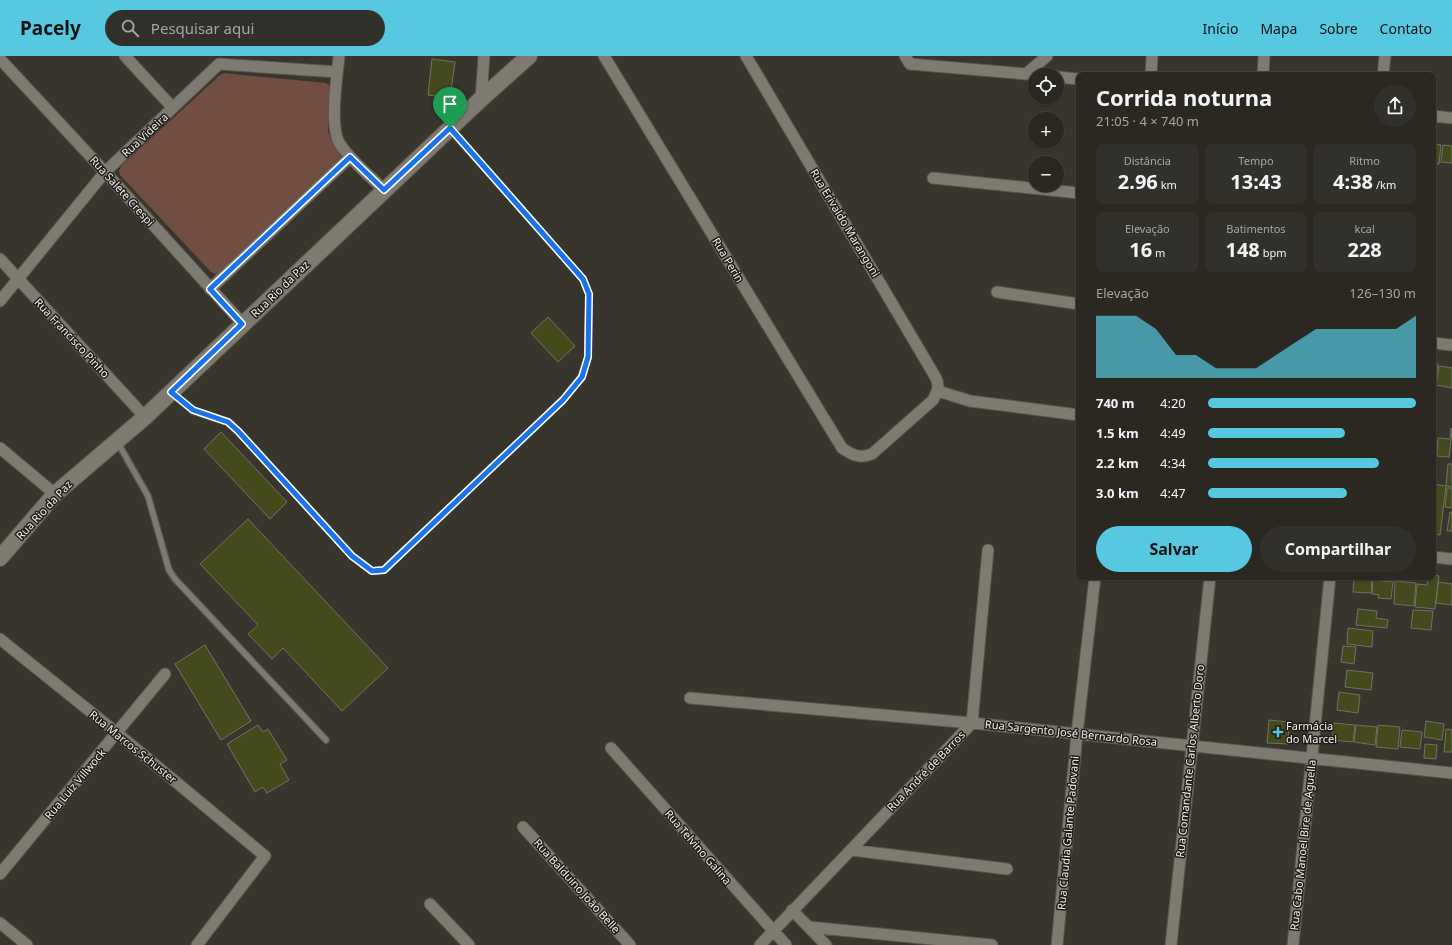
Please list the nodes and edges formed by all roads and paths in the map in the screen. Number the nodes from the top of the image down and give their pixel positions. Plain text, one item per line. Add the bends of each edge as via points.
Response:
1 (125, 56) edge
2 (339, 56) edge
3 (484, 56) edge
4 (529, 56) edge
5 (604, 56) edge
6 (746, 56) edge
7 (905, 56) edge
8 (1047, 56) edge
9 (1152, 56) edge
10 (1264, 56) edge
11 (1385, 56) edge
12 (0, 59) edge
13 (220, 60) edge
14 (338, 72) junction
15 (1150, 72) edge
16 (1263, 72) edge
17 (1384, 72) edge
18 (1026, 74) joint
19 (1064, 78) edge
20 (1076, 79) edge
21 (481, 100) junction
22 (173, 108) junction
23 (1436, 116) edge
24 (1452, 118) edge
25 (450, 128) junction
26 (350, 157) junction
27 (105, 172) junction
28 (933, 178) dead end
29 (384, 190) junction
30 (1076, 193) edge
31 (0, 259) edge
32 (18, 279) junction
33 (210, 289) junction
34 (997, 292) dead end
35 (0, 301) edge
36 (1076, 304) edge
37 (242, 324) junction
38 (1436, 343) edge
39 (1452, 345) edge
40 (938, 391) junction
41 (171, 392) junction
42 (1076, 415) edge
43 (145, 417) junction
44 (117, 440) junction
45 (0, 448) edge
46 (55, 494) junction
47 (988, 550) dead end
48 (1436, 557) edge
49 (0, 558) edge
50 (1452, 559) edge
51 (1095, 580) edge
52 (1210, 580) edge
53 (1330, 580) edge
54 (0, 639) edge
55 (165, 674) dead end
56 (690, 698) dead end
57 (972, 723) junction
58 (117, 733) junction
59 (1077, 734) junction
60 (326, 740) dead end
61 (1191, 746) junction
62 (611, 748) dead end
63 (1311, 759) junction
64 (1452, 774) edge
65 (523, 827) dead end
66 (851, 850) junction
67 (1006, 869) dead end
68 (0, 874) edge
69 (430, 904) dead end
70 (792, 910) junction
71 (0, 923) edge
72 (809, 927) junction
73 (773, 932) junction
74 (27, 945) edge
75 (196, 945) edge
76 (470, 945) edge
77 (630, 945) edge
78 (760, 945) edge
79 (786, 945) edge
80 (826, 945) edge
81 (992, 945) edge
82 (1057, 945) edge
83 (1171, 945) edge
84 (1293, 945) edge

1 - 22 street
2 - 14 street
3 - 21 street
4 - 21 main road, Rua Rio da Paz
5 - 40 street, Rua Perin via 842,448 859,456 872,454 933,400
6 - 40 street, Rua Erivaldo Marangoni via 936,378 939,384
7 - 18 street via 910,64
8 - 18 street
9 - 15 street
10 - 16 street
11 - 17 street
12 - 27 street, Rua Salete Crespi
13 - 14 street, Rua Videira
13 - 22 street, Rua Videira
14 - 26 street via 334,128 339,142
19 - 20 street
21 - 25 main road, Rua Rio da Paz
22 - 27 street, Rua Videira
23 - 24 street
25 - 29 main road, Rua Rio da Paz
25 - 41 lane via 583,279 589,294 588,357 582,377 563,400 384,570 372,571 352,556 228,422 193,410
26 - 29 street
26 - 33 street
27 - 32 street, Rua Videira
27 - 33 street, Rua Salete Crespi
28 - 30 street
29 - 37 main road, Rua Rio da Paz
31 - 32 street, Rua Francisco Pinho
32 - 35 street, Rua Videira
32 - 43 street, Rua Francisco Pinho
33 - 37 street, Rua Salete Crespi
34 - 36 street
37 - 41 main road, Rua Rio da Paz
38 - 39 street
40 - 42 street via 970,401
41 - 43 main road, Rua Rio da Paz
43 - 44 main road, Rua Rio da Paz
44 - 46 main road, Rua Rio da Paz
44 - 60 lane via 148,496 169,570 175,579
45 - 46 street
46 - 49 main road, Rua Rio da Paz
47 - 57 street, Rua André de Barros
48 - 50 street
51 - 59 street, Rua Claudia Galante Padovani
52 - 61 street, Rua Comandante Carlos Alberto Doro
53 - 63 street, Rua Cabo Manoel Bire de Aguella
54 - 58 street, Rua Marcos Schuster
55 - 58 street, Rua Luiz Villwock
56 - 57 street, Rua Sargento José Bernardo Rosa
57 - 59 street, Rua Sargento José Bernardo Rosa
57 - 66 street, Rua André de Barros
58 - 68 street, Rua Luiz Villwock
58 - 75 street, Rua Marcos Schuster via 265,856
59 - 61 street, Rua Sargento José Bernardo Rosa
59 - 82 street, Rua Claudia Galante Padovani
61 - 63 street, Rua Sargento José Bernardo Rosa
61 - 83 street, Rua Comandante Carlos Alberto Doro
62 - 73 street, Rua Telvino Galina
63 - 64 street, Rua Sargento José Bernardo Rosa
63 - 84 street, Rua Cabo Manoel Bire de Aguella
65 - 77 street, Rua Balduino João Belle
66 - 67 street
66 - 70 street, Rua André de Barros
69 - 76 street
70 - 72 street
70 - 73 street, Rua André de Barros
71 - 74 street
72 - 80 street
72 - 81 street
73 - 78 street, Rua André de Barros
73 - 79 street, Rua Telvino Galina

